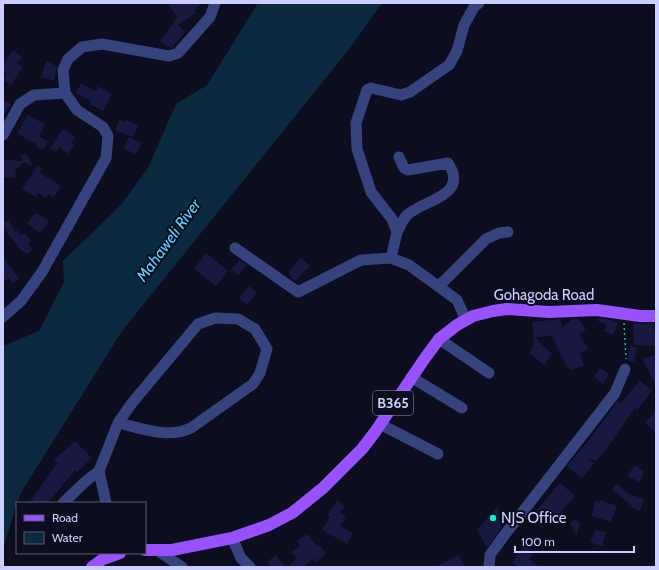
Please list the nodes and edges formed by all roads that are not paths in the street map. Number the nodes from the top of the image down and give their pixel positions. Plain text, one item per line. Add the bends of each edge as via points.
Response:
1 (215, 3) edge
2 (479, 3) edge
3 (65, 93) junction
4 (3, 135) edge
5 (399, 158) dead end
6 (397, 232) junction
7 (508, 232) dead end
8 (235, 248) dead end
9 (391, 258) junction
10 (439, 286) junction
11 (656, 316) edge
12 (3, 317) edge
13 (466, 320) junction
14 (439, 339) junction
15 (625, 369) road end
16 (489, 373) dead end
17 (411, 377) junction
18 (462, 408) dead end
19 (118, 423) junction
20 (380, 424) junction
21 (438, 454) dead end
22 (99, 471) junction
23 (64, 502) edge
24 (106, 502) edge
25 (232, 538) junction
26 (146, 550) edge
27 (158, 551) junction
28 (116, 554) edge
29 (92, 567) edge
30 (182, 567) edge
31 (250, 567) edge
32 (489, 567) edge

1 - 3 street via 210,17 178,53 169,56 102,44 82,47 68,59 63,70
2 - 6 street via 464,25 457,52 449,65 410,92 401,94 371,88 367,90 356,123 357,149 371,192 392,219
3 - 4 street via 34,95 20,104
3 - 12 street via 77,110 103,127 108,136 106,158 42,272 21,301
5 - 6 street via 408,170 448,163 453,170 454,182 449,191 407,216
6 - 9 street
7 - 10 street via 486,239
8 - 9 street via 298,292 361,260
9 - 10 street via 410,265
10 - 13 street via 457,300
11 - 13 main road, Gohagoda Road / B365 via 597,310 549,312 507,309 486,312
13 - 14 main road, Gohagoda Road / B365
14 - 16 street
14 - 17 main road, Gohagoda Road / B365
15 - 32 street via 615,393 490,555
17 - 18 street
17 - 20 main road, Gohagoda Road / B365
19 - 19 street via 198,324 215,318 238,319 255,329 267,349 260,373 253,384 191,428 164,433
19 - 22 street
20 - 21 street
20 - 25 main road, Gohagoda Road / B365 via 362,449 323,488 292,513 269,525
22 - 23 street
22 - 24 street
25 - 27 main road, Gohagoda Road / B365
25 - 31 street via 241,558
26 - 27 main road, Gohagoda Road / B365
27 - 30 street
28 - 29 main road

